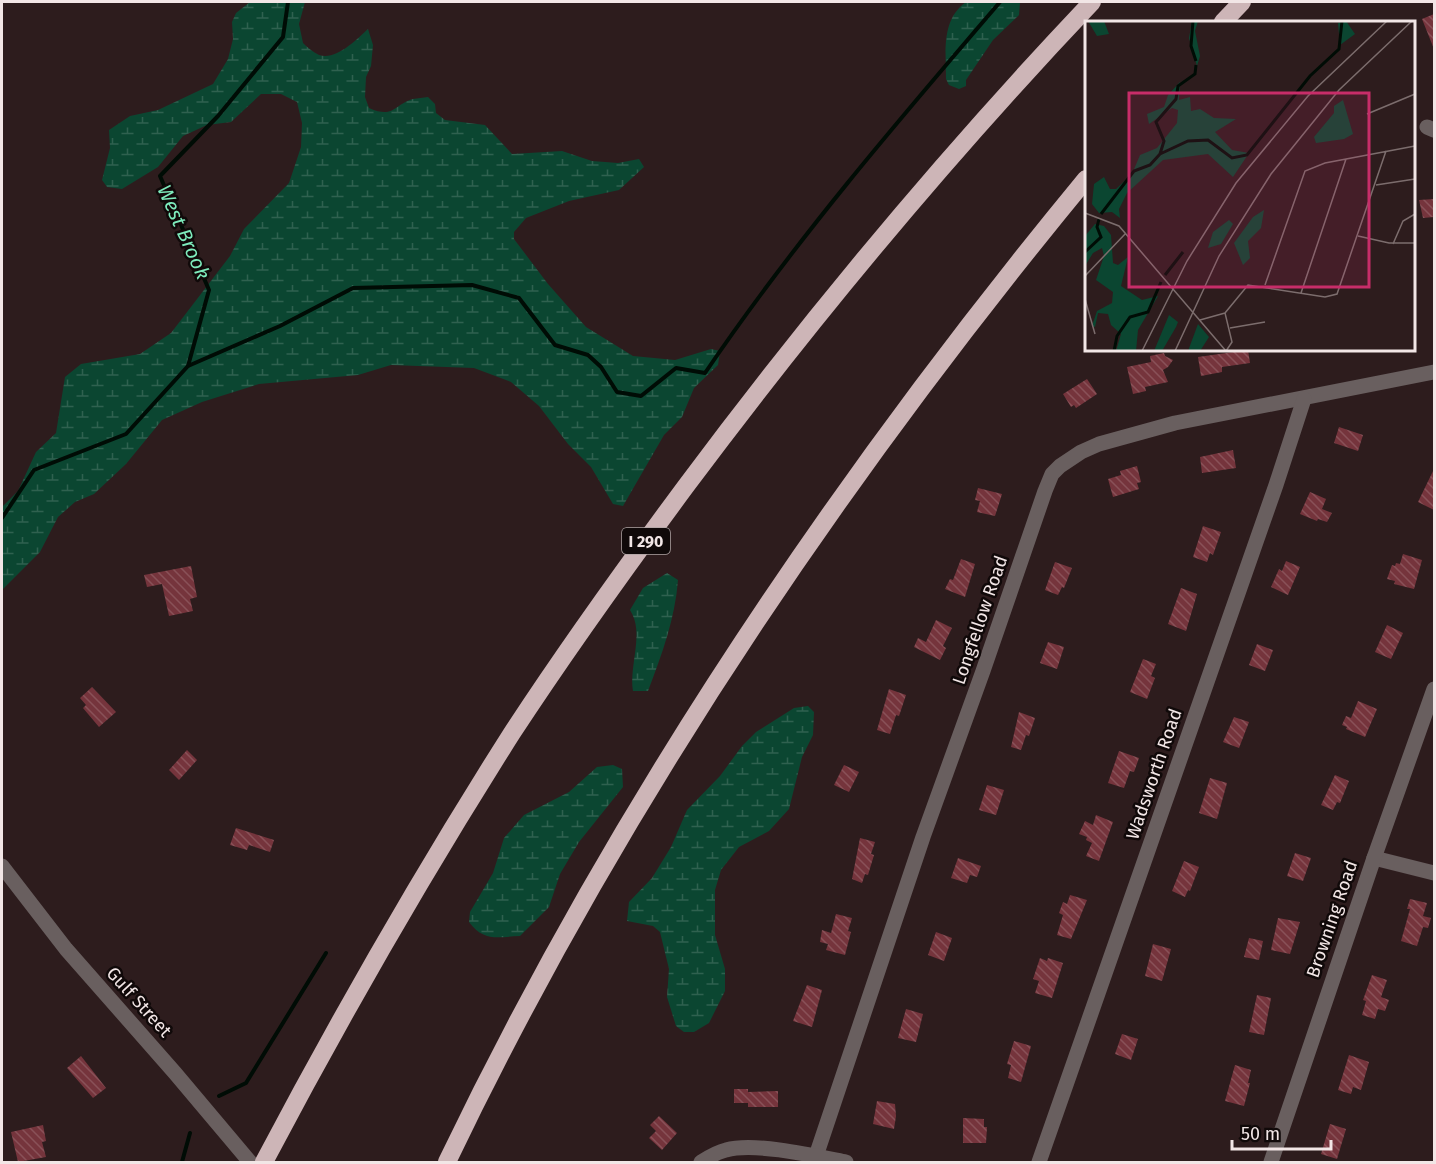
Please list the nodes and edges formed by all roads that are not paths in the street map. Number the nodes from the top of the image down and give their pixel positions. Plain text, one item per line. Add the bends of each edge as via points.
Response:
1 (1092, 2) edge
2 (1242, 2) edge
3 (1224, 21) edge
4 (1085, 180) edge
5 (1434, 372) edge
6 (1304, 399) junction
7 (1434, 689) edge
8 (1374, 858) junction
9 (2, 866) edge
10 (1434, 873) edge
11 (816, 1156) junction
12 (250, 1162) edge
13 (264, 1162) edge
14 (447, 1162) edge
15 (701, 1162) edge
16 (846, 1162) edge
17 (1040, 1162) edge
18 (1271, 1162) edge

1 - 13 highway, I 290 via 875,244 644,543 514,730 467,805 391,929
2 - 3 highway
4 - 14 highway via 928,378 718,678 544,973
5 - 6 street, Longfellow Road
6 - 11 street, Longfellow Road via 1174,423 1099,444 1069,459 1052,474 923,837
6 - 17 street, Wadsworth Road
7 - 8 street, Browning Road
8 - 10 street
8 - 18 street, Browning Road
9 - 12 street, Gulf Street via 66,949
11 - 15 street via 736,1148
11 - 16 street

